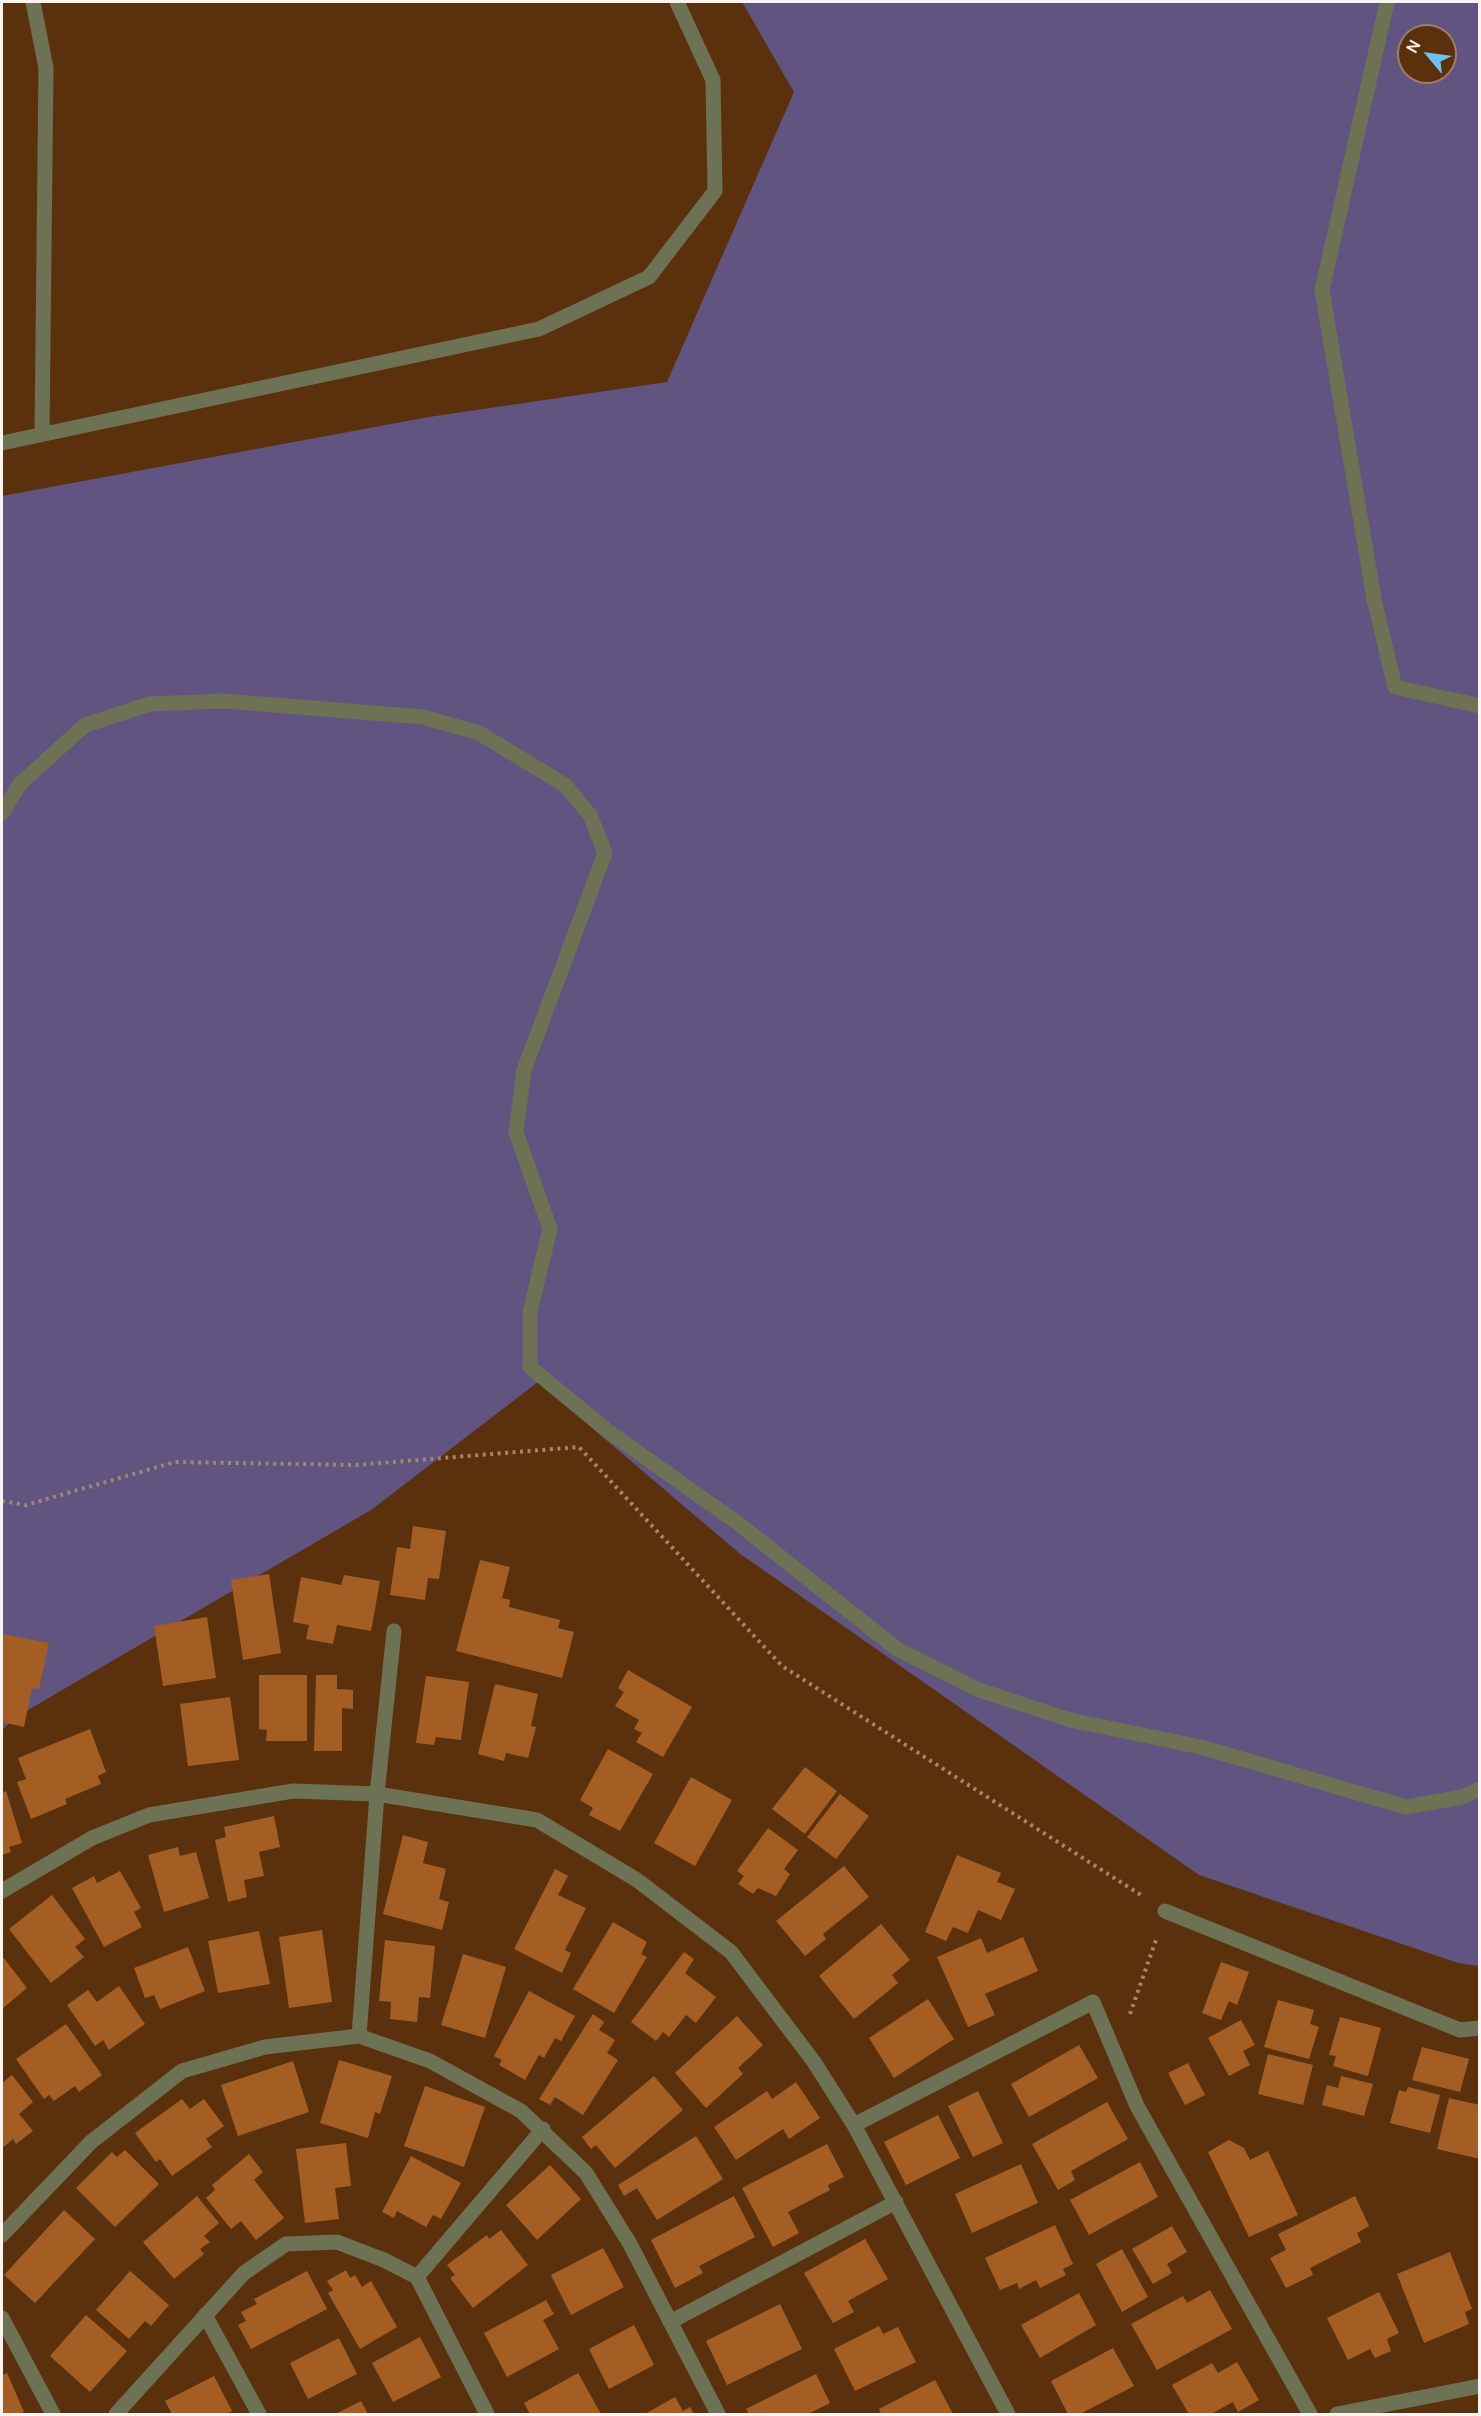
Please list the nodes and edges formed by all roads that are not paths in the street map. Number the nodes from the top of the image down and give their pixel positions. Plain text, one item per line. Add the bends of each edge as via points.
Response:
1 (33, 2) edge
2 (677, 2) edge
3 (1387, 2) edge
4 (42, 434) junction
5 (2, 443) edge
6 (1479, 706) edge
7 (2, 813) edge
8 (394, 1631) dead end
9 (1479, 1789) edge
10 (377, 1794) junction
11 (2, 1891) edge
12 (1165, 1911) road end
13 (1479, 2028) edge
14 (359, 2036) junction
15 (854, 2125) junction
16 (543, 2129) junction
17 (896, 2202) junction
18 (2, 2235) edge
19 (417, 2277) junction
20 (205, 2314) junction
21 (2, 2318) edge
22 (670, 2322) junction
23 (1479, 2386) edge
24 (53, 2415) edge
25 (116, 2415) edge
26 (259, 2415) edge
27 (487, 2415) edge
28 (718, 2415) edge
29 (1008, 2415) edge
30 (1310, 2415) edge
31 (1337, 2415) edge

1 - 4 street via 46,68
2 - 4 street via 713,80 715,191 649,277 539,329
3 - 6 street via 1322,290 1374,599 1395,687
4 - 5 street
7 - 9 street via 20,784 84,724 150,704 224,701 423,717 479,733 565,785 590,815 605,853 524,1070 516,1132 550,1229 530,1312 530,1367 609,1432 739,1524 897,1649 979,1690 1070,1720 1201,1747 1407,1807 1462,1797
8 - 10 street
10 - 11 street via 293,1791 149,1815 92,1838
10 - 14 street
10 - 15 street via 537,1820 637,1880 731,1952 814,2062
12 - 13 street via 1460,2030
14 - 16 street via 430,2061 521,2111
14 - 18 street via 265,2048 182,2071 91,2142
15 - 17 street
15 - 30 street via 1093,2002 1137,2106
16 - 19 street
16 - 22 street via 586,2173 630,2244
17 - 22 street
17 - 29 street
19 - 20 street via 337,2242 286,2244 244,2273
19 - 27 street
20 - 25 street
20 - 26 street
21 - 24 street
22 - 28 street
23 - 31 street

